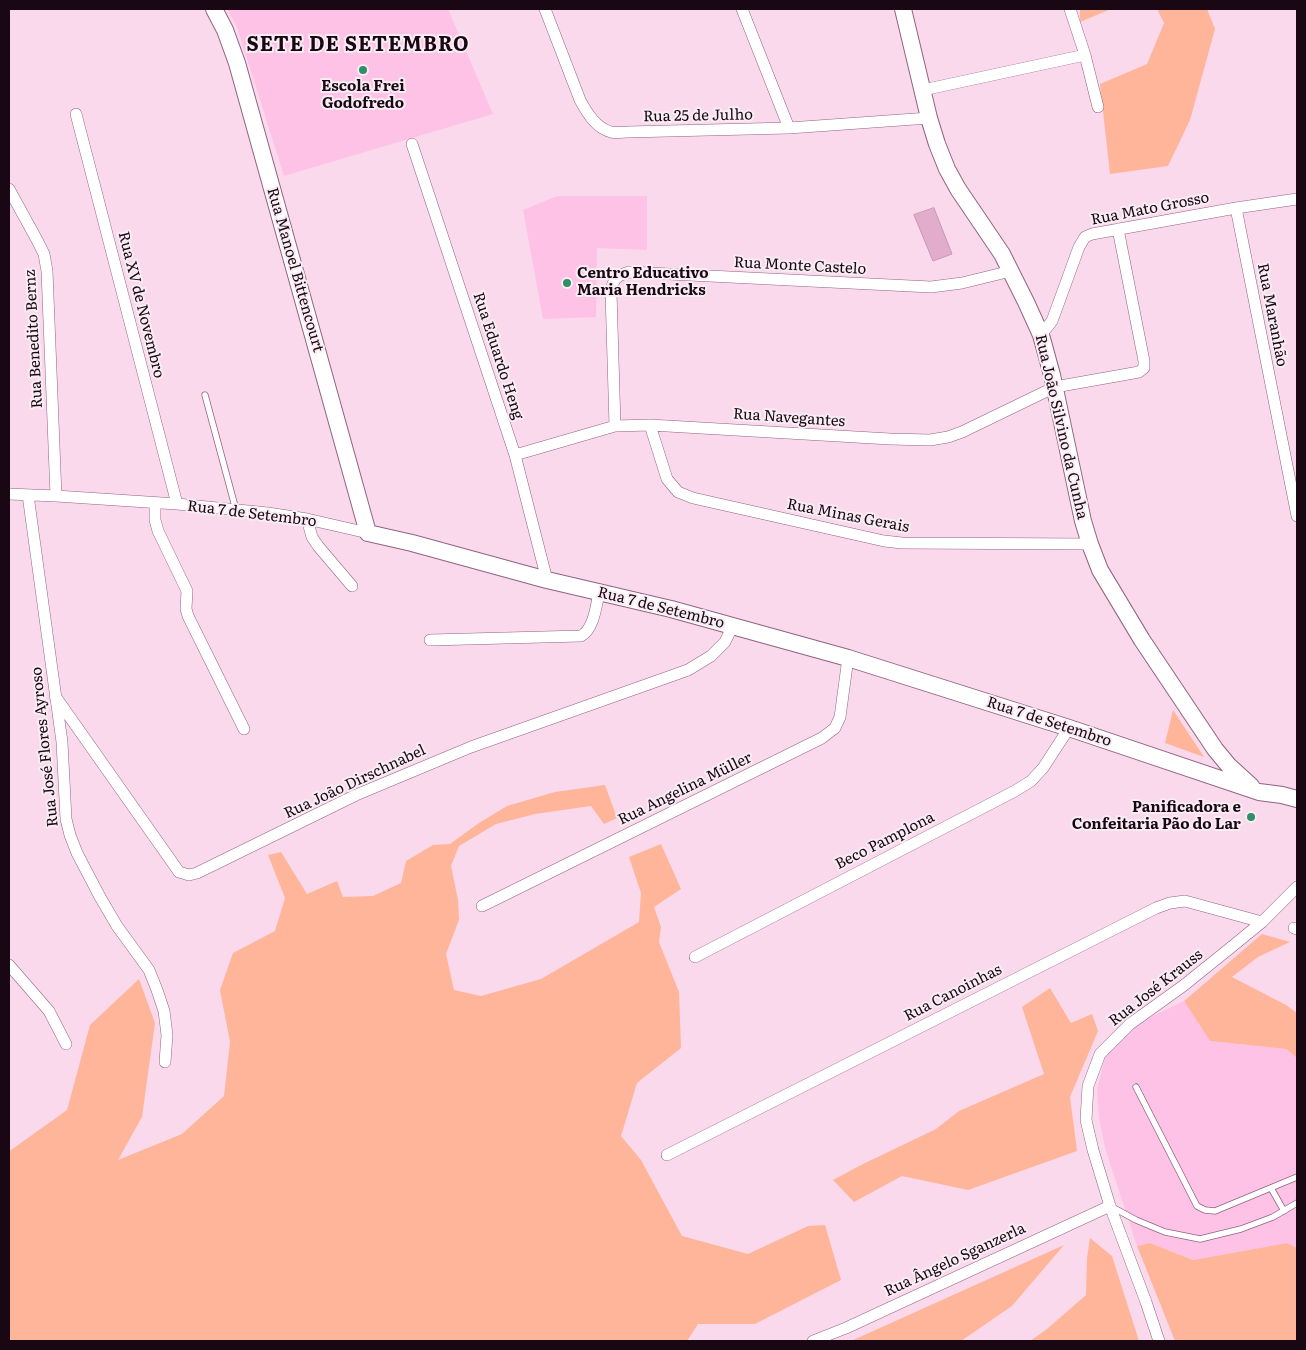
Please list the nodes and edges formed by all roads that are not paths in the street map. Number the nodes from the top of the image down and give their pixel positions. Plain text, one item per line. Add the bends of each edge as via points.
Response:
1 (214, 9) edge
2 (545, 9) edge
3 (742, 9) edge
4 (903, 9) edge
5 (1070, 9) edge
6 (1085, 55) junction
7 (922, 90) junction
8 (1098, 107) dead end
9 (76, 114) dead end
10 (929, 118) junction
11 (789, 128) junction
12 (412, 144) dead end
13 (9, 189) edge
14 (1297, 199) edge
15 (1236, 208) junction
16 (1118, 229) junction
17 (1011, 271) junction
18 (1041, 335) junction
19 (1055, 387) junction
20 (205, 395) dead end
21 (650, 424) junction
22 (615, 426) junction
23 (515, 455) junction
24 (9, 494) edge
25 (28, 495) junction
26 (56, 496) junction
27 (155, 503) junction
28 (176, 504) junction
29 (236, 510) junction
30 (1297, 516) edge
31 (308, 519) junction
32 (368, 533) junction
33 (1090, 544) junction
34 (547, 580) junction
35 (352, 586) dead end
36 (600, 593) junction
37 (734, 625) junction
38 (430, 640) dead end
39 (848, 658) junction
40 (55, 696) junction
41 (1069, 728) junction
42 (244, 729) dead end
43 (1215, 749) junction
44 (1203, 773) junction
45 (1259, 792) junction
46 (1297, 799) edge
47 (1297, 888) edge
48 (482, 906) dead end
49 (1262, 922) junction
50 (695, 957) dead end
51 (9, 965) edge
52 (66, 1044) dead end
53 (165, 1062) dead end
54 (1136, 1087) dead end
55 (667, 1156) dead end
56 (1297, 1177) edge
57 (1271, 1188) junction
58 (1297, 1203) edge
59 (1110, 1206) junction
60 (1284, 1211) junction
61 (813, 1341) edge
62 (1159, 1341) edge

1 - 32 street, Rua Manoel Bittencourt via 237,63
2 - 11 street, Rua 25 de Julho via 580,100 598,126 611,132
3 - 11 street
4 - 7 street, Rua João Silvino da Cunha
5 - 6 street
6 - 7 street
6 - 8 street
7 - 10 street, Rua João Silvino da Cunha
9 - 28 street, Rua XV de Novembro
10 - 11 street, Rua 25 de Julho
10 - 17 street, Rua João Silvino da Cunha via 947,169
12 - 23 street, Rua Eduardo Heng
13 - 26 street, Rua Benedito Bernz via 44,254
14 - 15 street, Rua Mato Grosso
15 - 16 street, Rua Mato Grosso
15 - 30 street, Rua Maranhão
16 - 18 street, Rua Mato Grosso via 1092,234 1081,242 1052,321
16 - 19 street, Rua Navegantes via 1144,368 1139,372
17 - 18 street, Rua João Silvino da Cunha
17 - 22 street, Rua Monte Castelo via 962,284 931,287 629,272 619,275 613,282 612,292
18 - 19 street, Rua João Silvino da Cunha
19 - 21 street, Rua Navegantes via 962,432 930,440
19 - 33 street, Rua João Silvino da Cunha
20 - 29 lane
21 - 22 street, Rua Navegantes
21 - 33 street, Rua Minas Gerais via 667,479 678,492 693,498 884,541
22 - 23 street, Rua Navegantes
23 - 34 street, Rua Eduardo Heng
24 - 25 street, Rua 7 de Setembro
25 - 26 street, Rua 7 de Setembro
25 - 40 street, Rua José Flores Ayroso
26 - 27 street, Rua 7 de Setembro
27 - 28 street, Rua 7 de Setembro
27 - 42 street via 154,520 158,531 188,591 188,616
28 - 29 street, Rua 7 de Setembro
29 - 31 street, Rua 7 de Setembro
31 - 32 street, Rua 7 de Setembro
31 - 35 street via 318,546
32 - 34 street, Rua 7 de Setembro
33 - 43 street, Rua João Silvino da Cunha via 1116,598
34 - 36 street, Rua 7 de Setembro
36 - 37 street, Rua 7 de Setembro
36 - 38 street via 590,627 582,636
37 - 39 street, Rua 7 de Setembro
37 - 40 street, Rua João Dirschnabel via 725,642 711,656 688,670 471,747 356,795 189,875 179,872
39 - 41 street, Rua 7 de Setembro
39 - 48 street, Rua Angelina Müller via 840,717 835,728 822,738
40 - 53 street, Rua José Flores Ayroso via 65,770 65,812 70,835 100,897 149,970 164,1011 167,1035
41 - 44 street, Rua 7 de Setembro
41 - 50 street, Beco Pamplona via 1043,768 1015,791
43 - 44 street
43 - 45 street, Rua João Silvino da Cunha
44 - 45 street, Rua 7 de Setembro
45 - 46 street, Rua 7 de Setembro
47 - 49 street, Rua José Krauss
49 - 55 street, Rua Canoinhas via 1185,901 1156,908
49 - 59 street, Rua José Krauss via 1130,1024 1100,1054 1088,1086 1086,1120
51 - 52 street via 49,1011
54 - 57 lane via 1197,1206 1215,1211
56 - 57 lane
57 - 60 lane
58 - 60 lane
59 - 60 lane via 1165,1232 1200,1239 1241,1230
59 - 61 street, Rua Ângelo Sganzerla
59 - 62 street, Rua José Krauss

